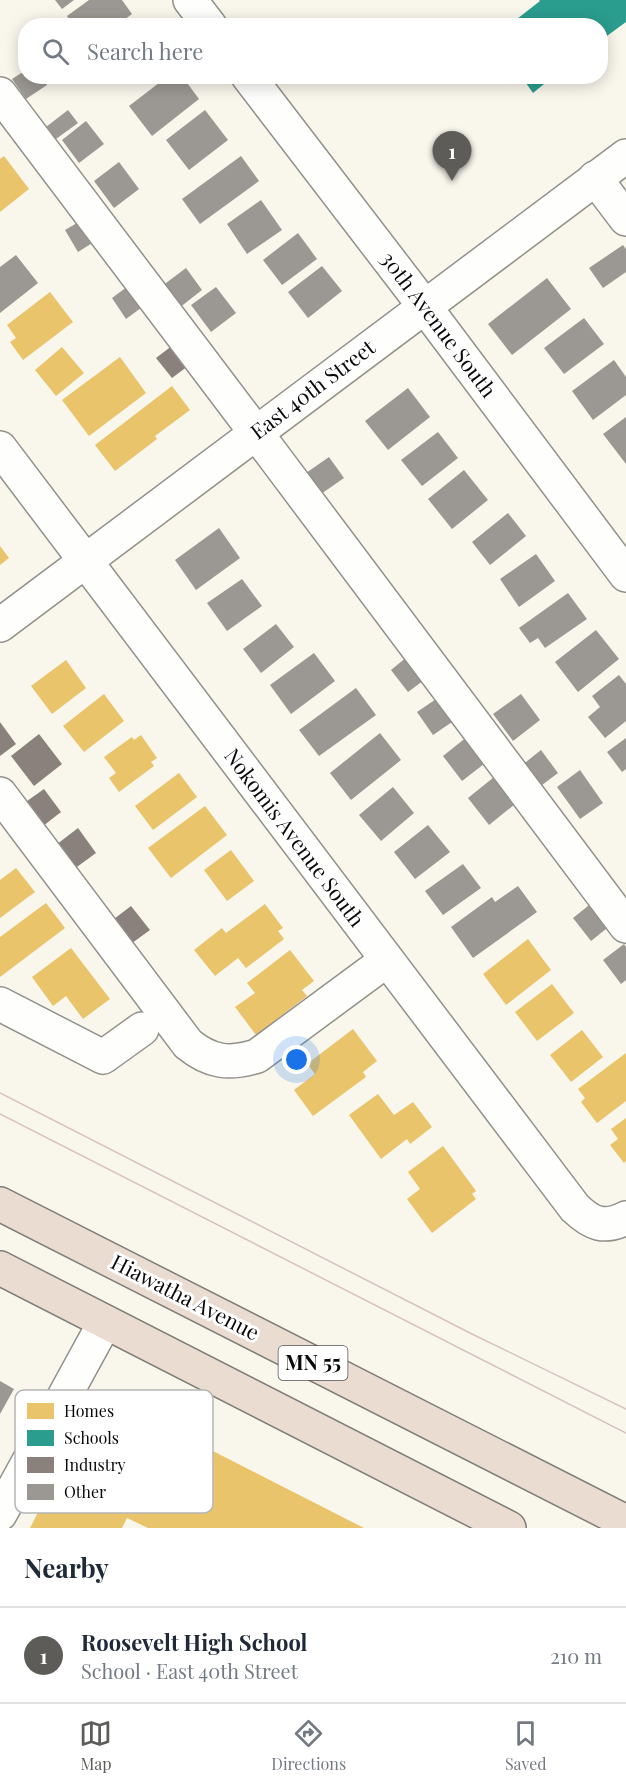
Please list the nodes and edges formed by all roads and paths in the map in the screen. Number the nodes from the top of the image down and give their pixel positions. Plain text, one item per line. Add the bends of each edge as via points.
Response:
1 (190, 0) edge
2 (204, 18) edge
3 (254, 84) edge
4 (0, 94) edge
5 (626, 156) edge
6 (595, 178) junction
7 (626, 219) edge
8 (425, 307) junction
9 (256, 432) junction
10 (0, 448) edge
11 (86, 561) junction
12 (626, 575) edge
13 (0, 625) edge
14 (0, 794) edge
15 (626, 926) edge
16 (387, 960) junction
17 (0, 1004) edge
18 (142, 1029) dead end
19 (0, 1204) edge
20 (626, 1218) edge
21 (0, 1268) edge
22 (105, 1322) junction
23 (68, 1390) edge
24 (15, 1487) edge
25 (0, 1514) edge
26 (626, 1522) edge
27 (508, 1528) edge

1 - 2 street
3 - 8 street, 30th Avenue South
4 - 9 street
5 - 6 street, East 40th Street
6 - 7 street
6 - 8 street, East 40th Street
8 - 9 street, East 40th Street
8 - 12 street, 30th Avenue South
9 - 11 street, East 40th Street
9 - 15 street
10 - 11 street, Nokomis Avenue South
11 - 13 street, East 40th Street
11 - 16 street, Nokomis Avenue South
14 - 16 street via 181,1035 200,1054 227,1062 257,1056
16 - 20 street, Nokomis Avenue South via 575,1208 594,1223 608,1224
17 - 18 street via 103,1057
19 - 26 highway, Hiawatha Avenue / MN 55
21 - 22 highway, MN 55
22 - 23 street
22 - 27 highway, MN 55
24 - 25 street

